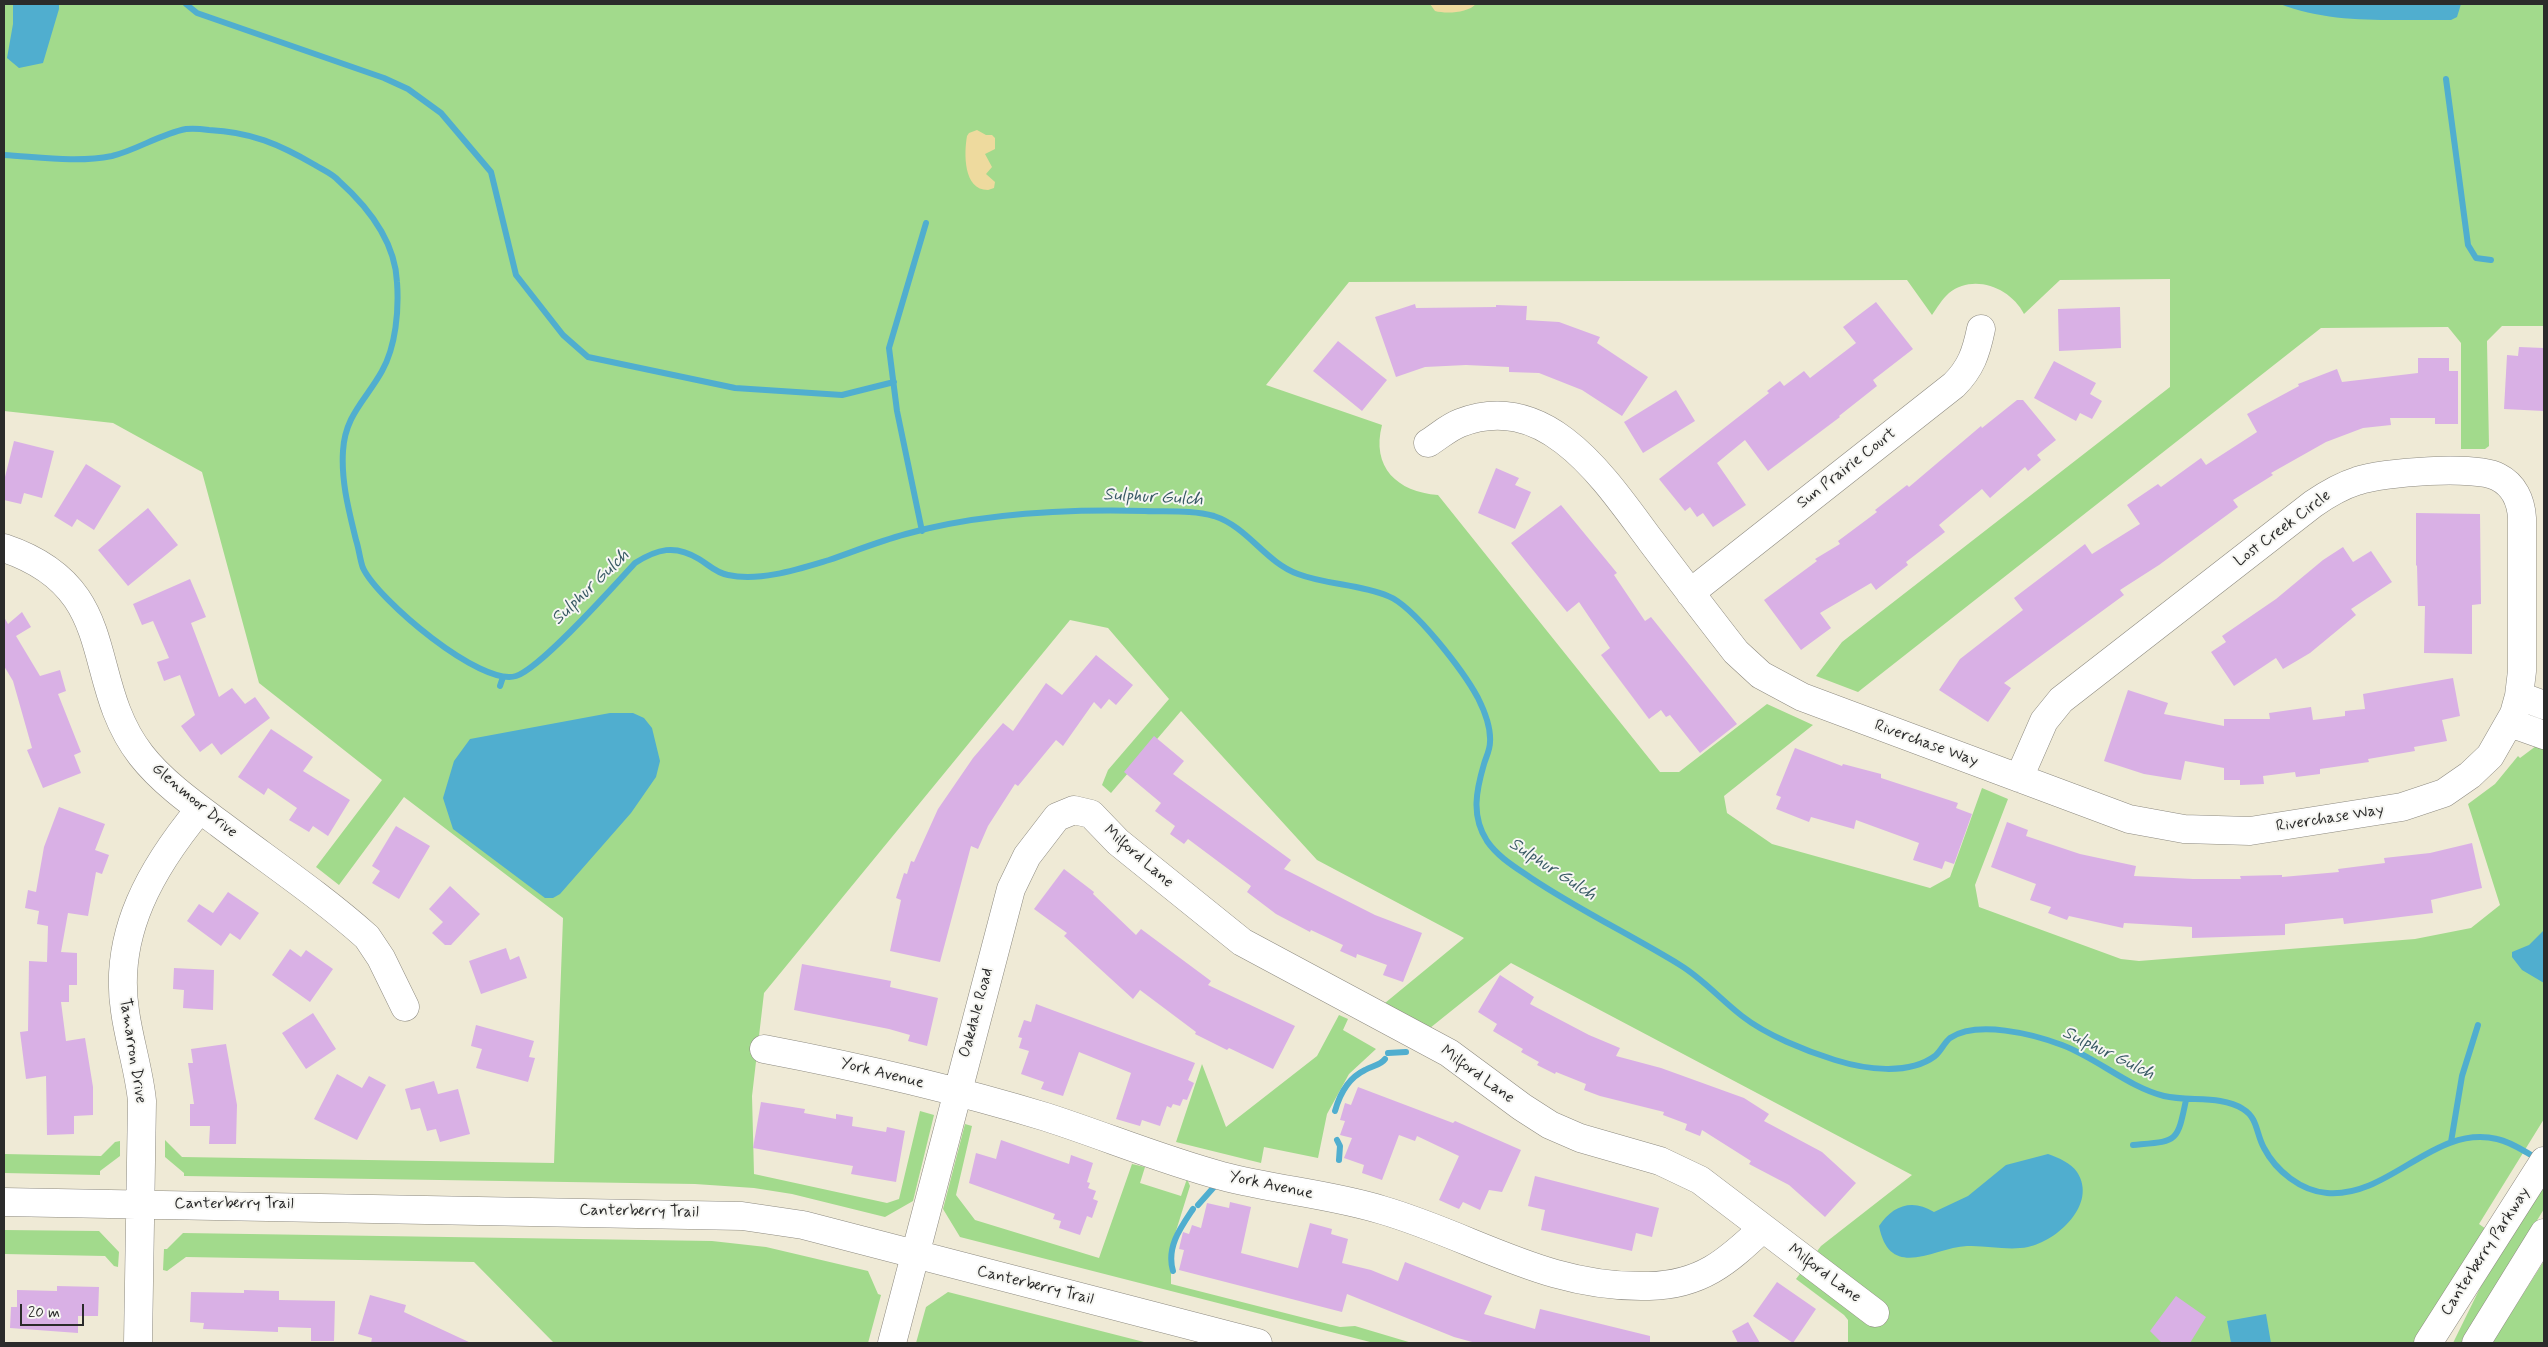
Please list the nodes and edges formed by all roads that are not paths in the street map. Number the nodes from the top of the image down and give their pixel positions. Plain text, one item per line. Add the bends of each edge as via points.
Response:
1 (1981, 329) dead end
2 (1428, 443) dead end
3 (4, 548) edge
4 (1690, 593) junction
5 (2532, 701) edge
6 (2510, 723) junction
7 (2544, 735) edge
8 (2019, 778) junction
9 (200, 809) junction
10 (1092, 814) joint
11 (405, 1007) dead end
12 (764, 1049) dead end
13 (956, 1093) junction
14 (2544, 1161) edge
15 (4, 1202) edge
16 (140, 1204) junction
17 (1763, 1228) junction
18 (2544, 1233) edge
19 (914, 1255) junction
20 (1875, 1313) dead end
21 (138, 1343) edge
22 (892, 1343) edge
23 (1258, 1343) edge
24 (2428, 1343) edge
25 (2476, 1343) edge

1 - 4 street, Sun Prairie Court via 1973,360 1954,385
2 - 4 street, Riverchase Way via 1458,424 1486,416 1514,417 1550,431 1572,446 1592,466
3 - 9 street, Glenmoor Drive via 29,558 52,573 83,607 129,737 152,768
4 - 8 street, Riverchase Way via 1743,660 1782,688
5 - 6 street, Lost Creek Circle
5 - 8 street, Lost Creek Circle via 2522,671 2522,518 2517,477 2480,472 2396,473 2356,481 2312,504 2061,700 2044,721
6 - 7 street
6 - 8 street, Riverchase Way via 2482,764 2438,796 2402,807 2269,829 2210,831 2138,821
9 - 11 street, Glenmoor Drive via 367,937 382,958
9 - 16 street, Tamarron Drive via 146,885 125,953 123,999 142,1101
10 - 13 street, Oakdale Road via 1074,810 1057,817 1027,856 1019,872 1005,908
10 - 17 street, Milford Lane via 1118,842 1242,942 1449,1053 1550,1125 1580,1138 1673,1166 1713,1189
12 - 13 street, York Avenue
13 - 17 street, York Avenue via 1046,1117 1223,1176 1380,1209 1431,1226 1528,1267 1584,1282 1648,1286 1684,1282 1706,1274 1732,1258
13 - 19 street, Oakdale Road
14 - 24 street, Canterberry Parkway
15 - 16 street, Canterberry Trail
16 - 19 street, Canterberry Trail via 723,1214 803,1225
16 - 21 street, Tamarron Drive
17 - 20 street, Milford Lane
18 - 25 street
19 - 22 street, Oakdale Road
19 - 23 street, Canterberry Trail

